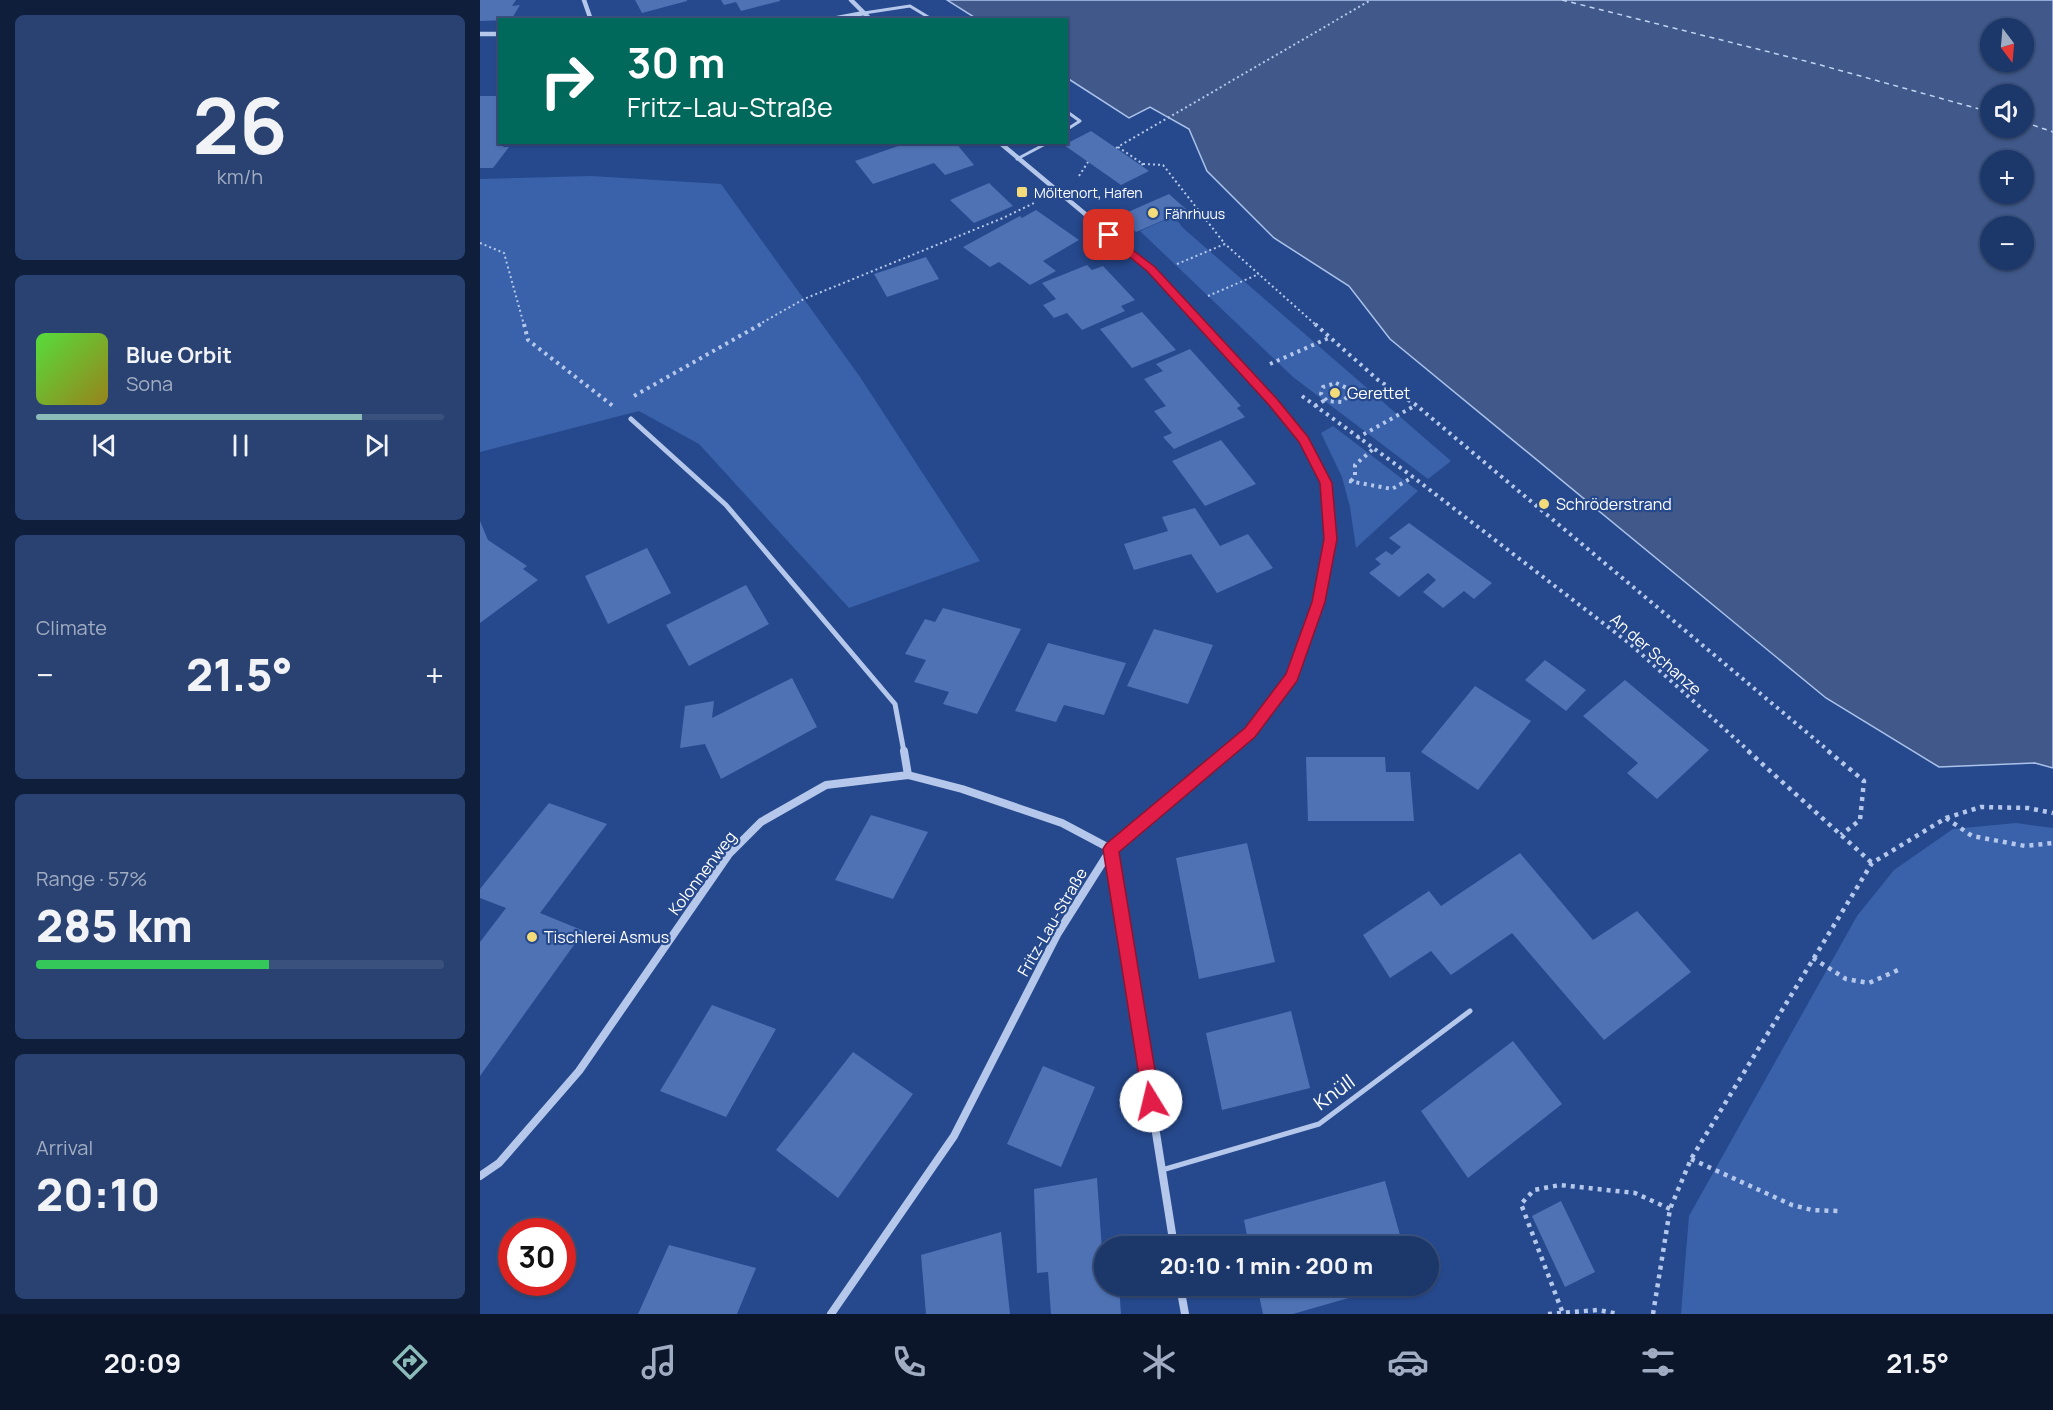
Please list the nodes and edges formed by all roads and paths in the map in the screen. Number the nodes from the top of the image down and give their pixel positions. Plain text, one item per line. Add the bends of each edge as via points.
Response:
1 (584, 0) edge
2 (851, 0) edge
3 (1371, 0) edge
4 (864, 14) junction
5 (590, 18) edge
6 (839, 18) edge
7 (869, 18) edge
8 (930, 18) edge
9 (480, 34) edge
10 (498, 34) edge
11 (1068, 112) edge
12 (1068, 129) edge
13 (1001, 144) edge
14 (1045, 144) edge
15 (1017, 159) junction
16 (1088, 162) dead end
17 (1074, 183) dead end
18 (1056, 192) junction
19 (480, 243) edge
20 (1225, 244) junction
21 (1173, 266) dead end
22 (1260, 274) junction
23 (1207, 297) dead end
24 (1331, 337) junction
25 (1269, 364) dead end
26 (638, 393) dead end
27 (1325, 400) junction
28 (1416, 405) junction
29 (1314, 406) dead end
30 (631, 419) joint
31 (1358, 438) dead end
32 (1373, 449) dead end
33 (1350, 481) junction
34 (1326, 483) junction
35 (908, 775) junction
36 (2053, 813) edge
37 (1946, 818) junction
38 (1841, 835) junction
39 (2053, 843) edge
40 (1111, 849) junction
41 (1872, 862) junction
42 (1813, 958) junction
43 (1898, 970) dead end
44 (1470, 1011) dead end
45 (1691, 1159) junction
46 (1162, 1170) junction
47 (480, 1176) edge
48 (1670, 1209) junction
49 (1838, 1211) dead end
50 (1172, 1236) edge
51 (1182, 1296) edge
52 (1562, 1311) junction
53 (831, 1314) edge
54 (1185, 1314) edge
55 (1548, 1314) edge
56 (1619, 1314) edge
57 (1653, 1314) edge

1 - 5 street
2 - 4 street
3 - 20 path via 1117,147 1142,165 1163,165
4 - 6 street
4 - 7 street
4 - 8 lane via 910,6
9 - 10 street
11 - 12 lane via 1080,121
13 - 15 street
14 - 15 lane
15 - 18 street
16 - 17 path
18 - 26 path via 1003,218 804,298
18 - 34 street via 1166,285 1273,402 1303,440
19 - 30 path via 504,253 528,340
20 - 21 path
20 - 22 path
22 - 23 path
22 - 24 path
24 - 25 path
24 - 28 path via 1378,380
27 - 27 path via 1342,402 1349,392 1341,384 1327,385 1321,394
27 - 29 path
28 - 31 path
28 - 38 path via 1864,781 1860,820
30 - 35 street via 726,505 895,704
32 - 33 path via 1355,465
33 - 34 path
33 - 38 path, An der Schanze via 1392,489 1413,477 1629,643
34 - 40 street, Fritz-Lau-Straße via 1330,539 1318,602 1292,676 1250,733
35 - 40 street, Kolonnenweg via 1062,823
35 - 47 street, Kolonnenweg via 826,785 761,822 729,854 579,1071 499,1163
36 - 37 path via 1981,807
37 - 39 path via 1972,836 2025,846
37 - 41 path
38 - 41 path, An der Schanze
40 - 46 street
40 - 53 street, Fritz-Lau-Straße via 1058,933 954,1136
41 - 42 path
42 - 43 path via 1846,979 1869,983
42 - 45 path
44 - 46 lane, Knüll via 1318,1124
45 - 48 path
45 - 49 path via 1792,1205
46 - 50 street
48 - 52 path via 1635,1193 1560,1185 1534,1190 1521,1204
48 - 57 path
51 - 54 street
52 - 55 path
52 - 56 path

